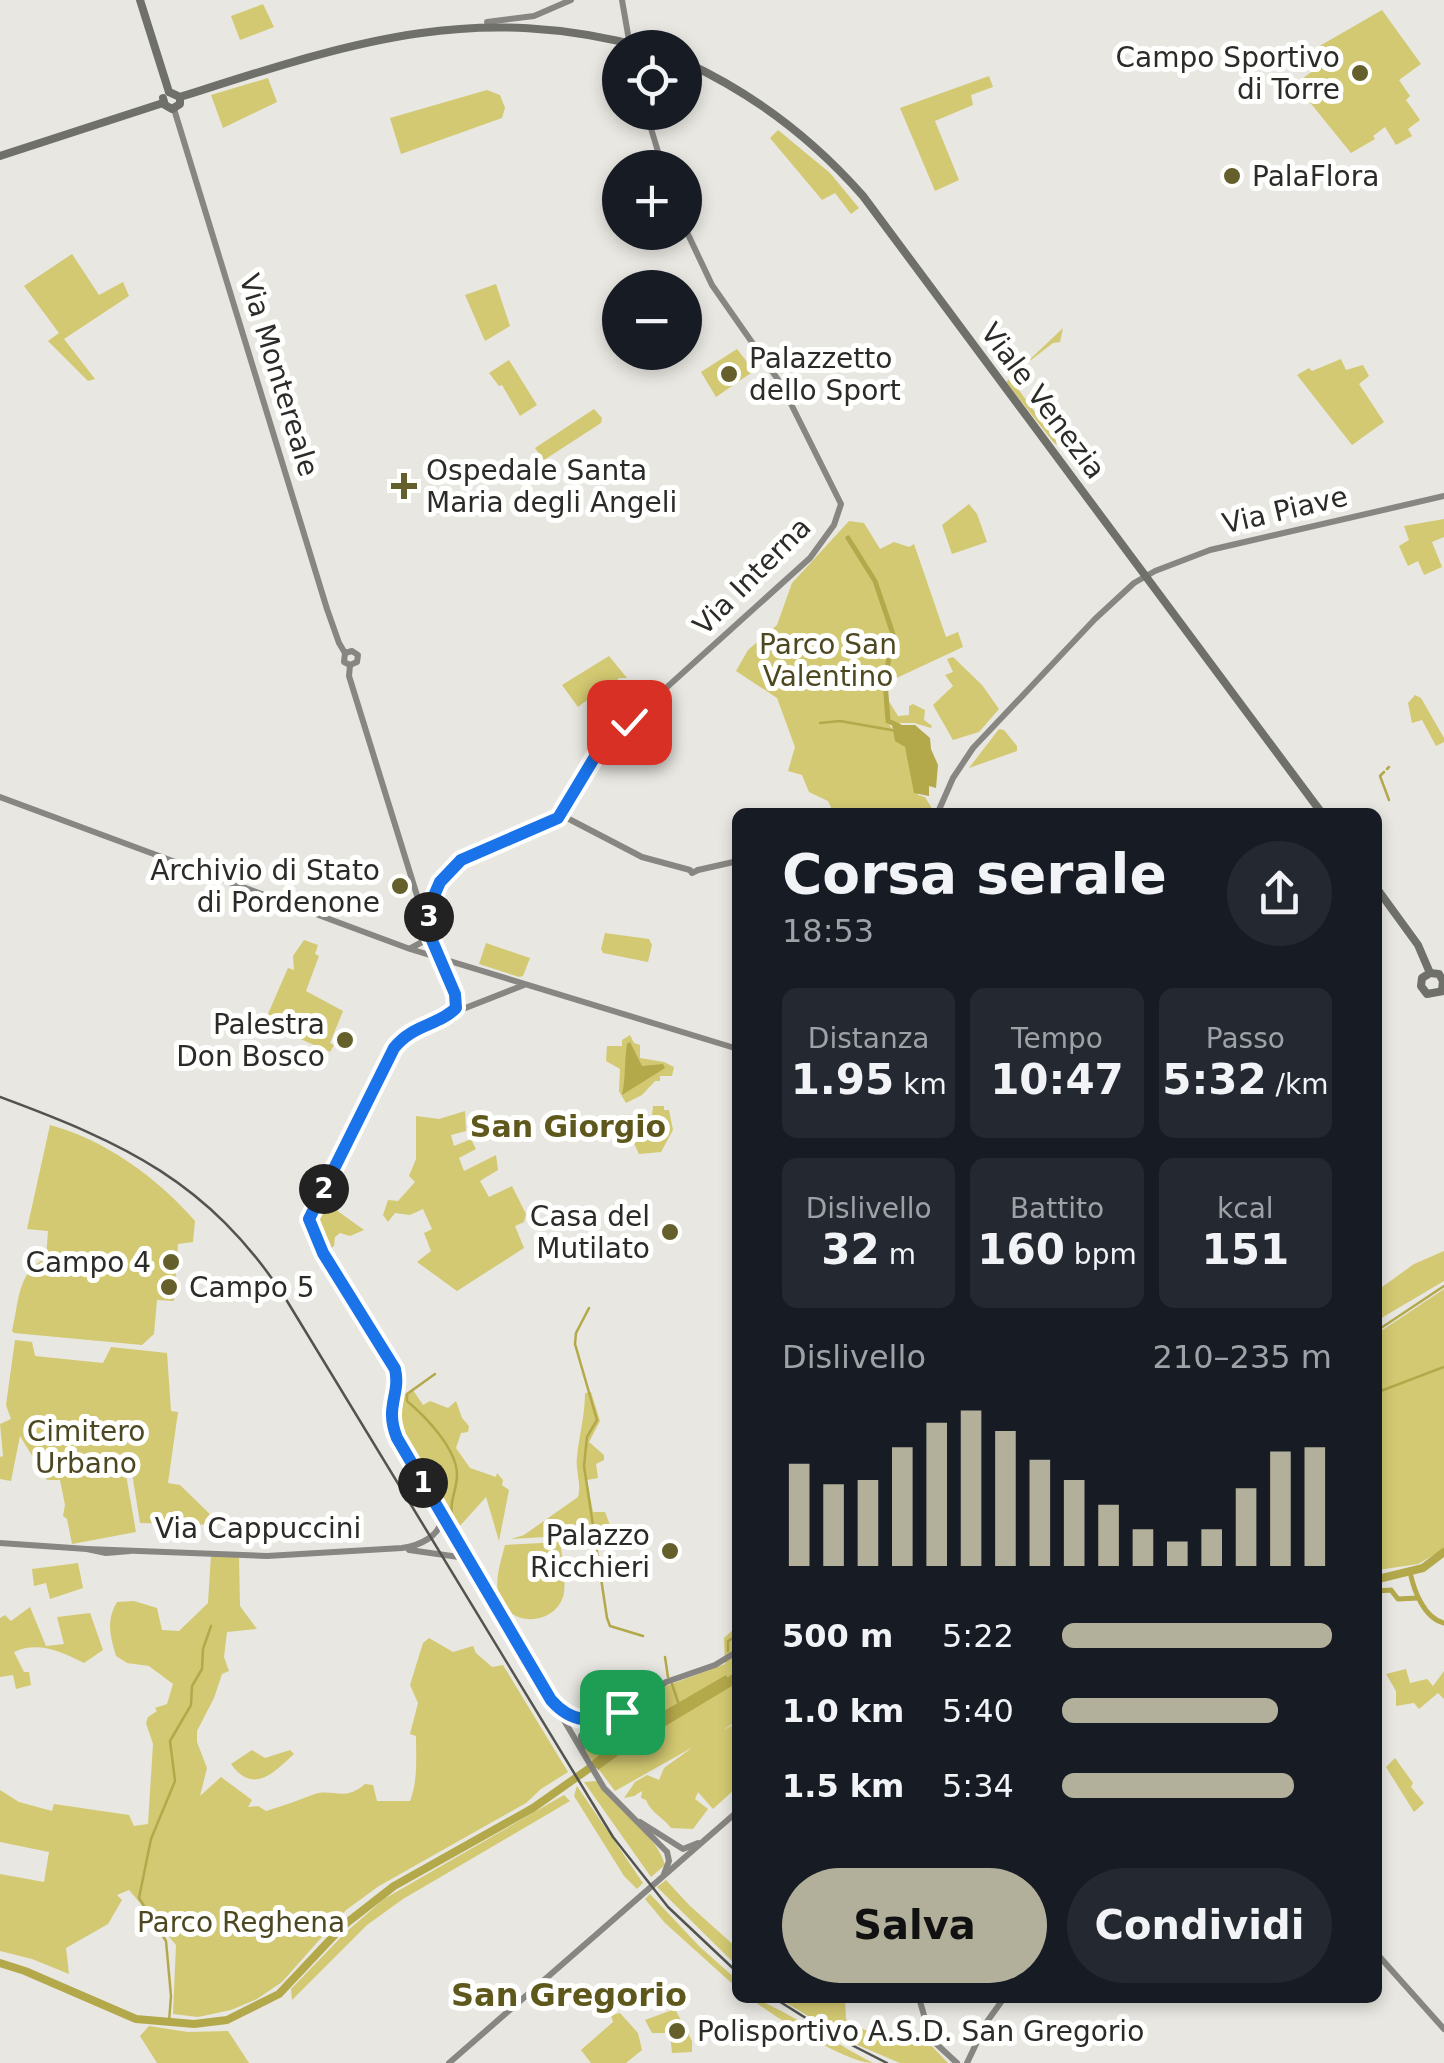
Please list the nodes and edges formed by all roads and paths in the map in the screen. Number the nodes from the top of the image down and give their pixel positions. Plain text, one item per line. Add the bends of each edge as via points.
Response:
1 (140, 0) edge
2 (622, 0) edge
3 (567, 2) edge
4 (487, 22) junction
5 (627, 30) edge
6 (602, 38) edge
7 (702, 70) edge
8 (170, 92) junction
9 (180, 96) junction
10 (164, 103) junction
11 (174, 109) junction
12 (0, 156) edge
13 (695, 250) edge
14 (1444, 496) edge
15 (1141, 575) junction
16 (346, 652) junction
17 (350, 666) junction
18 (0, 797) edge
19 (940, 808) edge
20 (1318, 808) edge
21 (563, 816) junction
22 (732, 862) edge
23 (1382, 896) edge
24 (431, 902) junction
25 (419, 905) junction
26 (428, 931) junction
27 (410, 948) junction
28 (436, 956) junction
29 (1430, 972) junction
30 (524, 985) junction
31 (1443, 991) edge
32 (446, 1016) junction
33 (732, 1049) edge
34 (442, 1516) junction
35 (0, 1543) edge
36 (386, 1550) junction
37 (468, 1558) junction
38 (732, 1654) edge
39 (551, 1700) junction
40 (594, 1721) junction
41 (584, 1754) junction
42 (732, 1812) edge
43 (630, 1816) junction
44 (681, 1850) junction
45 (670, 1859) junction
46 (1382, 1960) edge
47 (920, 2003) edge
48 (1001, 2003) edge
49 (1444, 2030) edge
50 (958, 2060) edge
51 (449, 2063) edge

1 - 8 main road
2 - 5 main road
3 - 4 main road via 534,16
4 - 6 main road
4 - 9 main road via 376,35
7 - 15 main road, Viale Venezia via 789,124 854,186
8 - 9 main road
8 - 10 main road
9 - 11 main road
10 - 11 main road
10 - 12 main road
11 - 16 main road, Via Montereale
13 - 21 main road, Via Interna via 781,384 841,506 802,566 604,744
14 - 15 main road, Via Piave via 1210,550
15 - 19 main road, Via Piave via 981,738
15 - 20 main road, Viale Venezia
16 - 17 main road
16 - 17 main road via 358,655
17 - 25 main road
18 - 27 main road
21 - 22 main road via 642,857 694,870
21 - 24 main road via 456,863
23 - 29 main road
24 - 25 main road
24 - 26 main road
25 - 26 main road
26 - 27 main road via 422,944
26 - 28 main road
27 - 28 main road
28 - 30 main road
28 - 32 main road via 455,994 456,1008
29 - 31 main road via 1442,978
29 - 31 main road via 1422,978 1423,990
30 - 32 main road
30 - 33 main road
32 - 34 main road via 416,1028 394,1048 309,1219 395,1369 394,1432
34 - 36 main road, Via Cappuccini via 438,1531 423,1542
34 - 37 main road
35 - 36 main road, Via Cappuccini via 268,1556
36 - 37 main road, Via Cappuccini
37 - 39 main road
38 - 40 main road
39 - 40 main road via 569,1716
39 - 41 main road
40 - 41 main road via 582,1732
41 - 43 main road
42 - 44 main road
43 - 44 main road
43 - 45 main road
44 - 45 main road
44 - 45 main road via 682,1862
45 - 51 main road via 662,1877
46 - 49 main road
47 - 50 main road via 931,2039
48 - 50 main road via 971,2052

